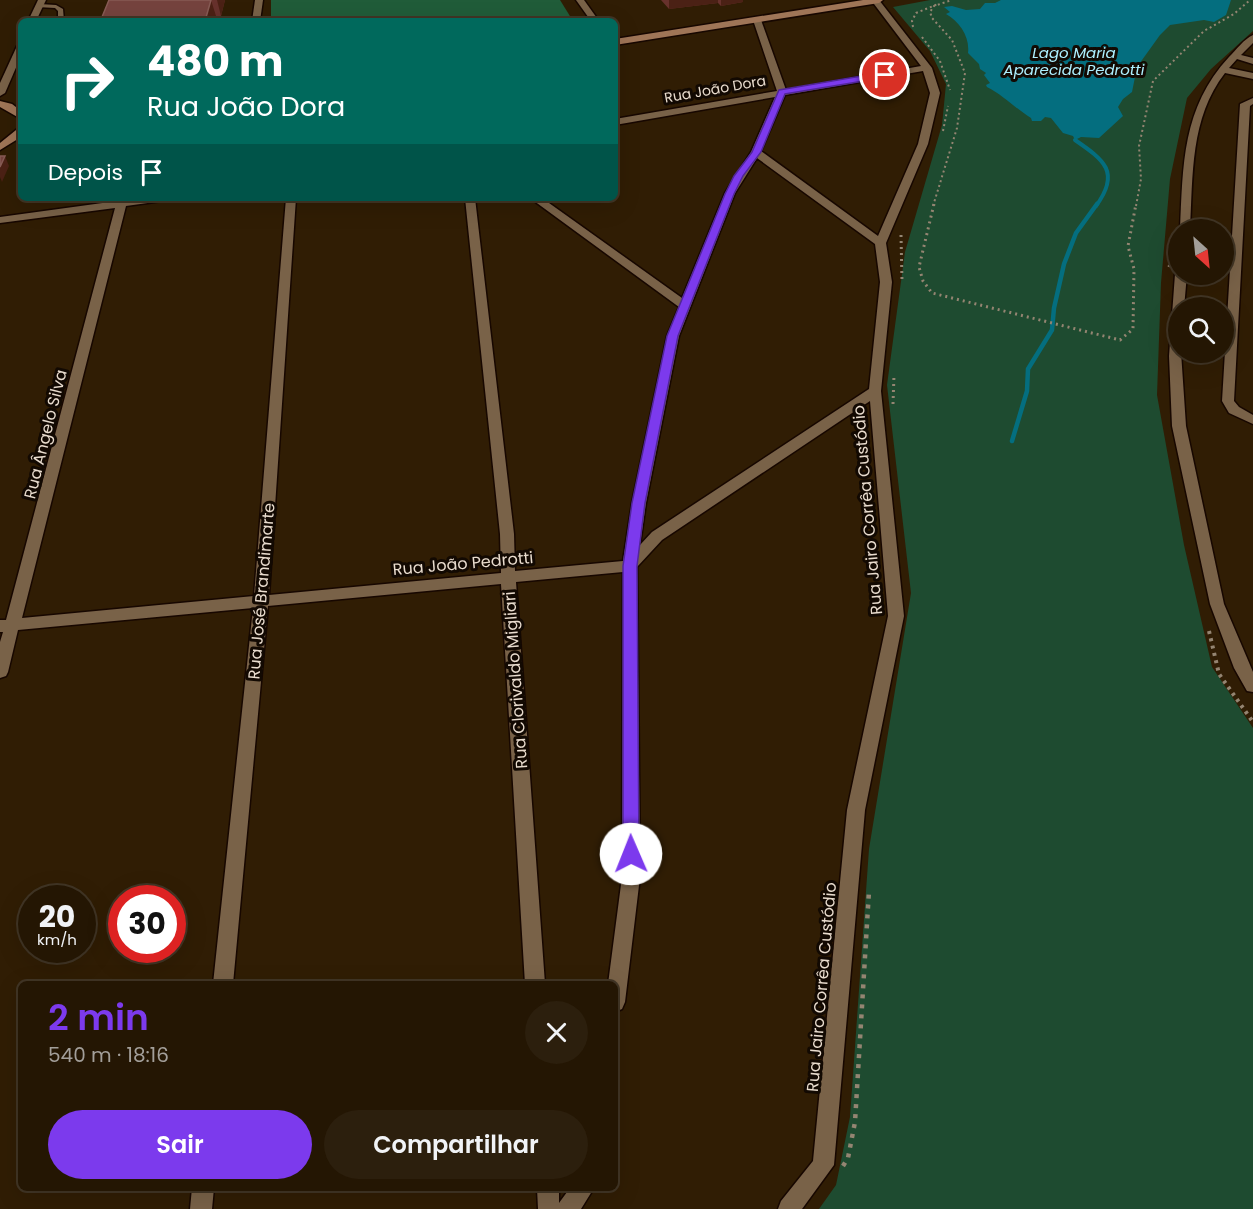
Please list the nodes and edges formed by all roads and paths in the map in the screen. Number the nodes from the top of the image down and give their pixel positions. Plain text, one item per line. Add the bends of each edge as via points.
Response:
1 (260, 0) edge
2 (580, 0) edge
3 (817, 0) edge
4 (877, 0) edge
5 (952, 0) edge
6 (1250, 0) edge
7 (40, 3) edge
8 (33, 18) edge
9 (61, 18) edge
10 (257, 18) edge
11 (593, 18) edge
12 (757, 20) junction
13 (618, 33) edge
14 (1253, 38) edge
15 (618, 42) edge
16 (18, 53) edge
17 (1235, 56) junction
18 (1253, 61) edge
19 (927, 68) junction
20 (1223, 70) junction
21 (1253, 76) edge
22 (782, 92) junction
23 (0, 93) edge
24 (1253, 101) edge
25 (0, 104) edge
26 (18, 114) edge
27 (618, 121) edge
28 (18, 134) edge
29 (0, 147) edge
30 (756, 152) junction
31 (142, 201) edge
32 (291, 201) edge
33 (470, 201) edge
34 (539, 201) edge
35 (121, 204) junction
36 (1186, 219) edge
37 (0, 220) edge
38 (880, 243) junction
39 (1180, 285) edge
40 (684, 305) junction
41 (875, 391) junction
42 (1253, 420) edge
43 (630, 566) junction
44 (508, 576) junction
45 (261, 600) junction
46 (6, 625) edge
47 (0, 672) edge
48 (1253, 686) edge
49 (223, 981) edge
50 (536, 981) edge
51 (618, 981) edge
52 (203, 1191) edge
53 (548, 1191) edge
54 (581, 1191) edge
55 (201, 1209) edge
56 (549, 1209) edge
57 (568, 1209) edge
58 (789, 1209) edge

1 - 10 street
2 - 11 street
3 - 13 main road
4 - 12 main road
4 - 19 street
5 - 6 path via 934,6 930,12 952,40 965,73 957,128 919,267 923,281 932,293 1120,340 1133,329 1134,269 1128,246 1141,179 1139,146 1143,119 1154,81 1204,31
7 - 8 street
7 - 9 lane via 61,10
12 - 15 main road
12 - 22 street
14 - 17 street
16 - 23 street
17 - 18 street
17 - 20 street
19 - 22 street, Rua João Dora
19 - 38 street via 935,93 923,144
20 - 21 street
20 - 36 street via 1207,92 1195,126
22 - 27 street, Rua João Dora
22 - 30 street
24 - 42 street via 1245,104 1228,401 1234,411
25 - 26 main road
28 - 29 main road
30 - 38 street
30 - 40 street via 730,194
31 - 35 street
32 - 45 street, Rua José Brandimarte
33 - 44 street, Rua Clorivaldo Migliari via 507,534
34 - 40 street
35 - 37 street
35 - 46 street, Rua Ângelo Silva
38 - 41 street, Rua Jairo Corrêa Custódio via 886,282
39 - 48 street via 1175,356 1179,426 1217,604
40 - 43 street via 668,358
41 - 43 street via 657,536
41 - 58 street, Rua Jairo Corrêa Custódio via 896,616 856,810 823,1166
43 - 44 street, Rua João Pedrotti
43 - 51 street via 631,877
44 - 45 street, Rua João Pedrotti
44 - 50 street, Rua Clorivaldo Migliari
45 - 46 street, Rua João Pedrotti
45 - 49 street, Rua José Brandimarte
46 - 47 street, Rua Ângelo Silva
52 - 55 street
53 - 56 street
54 - 57 street

